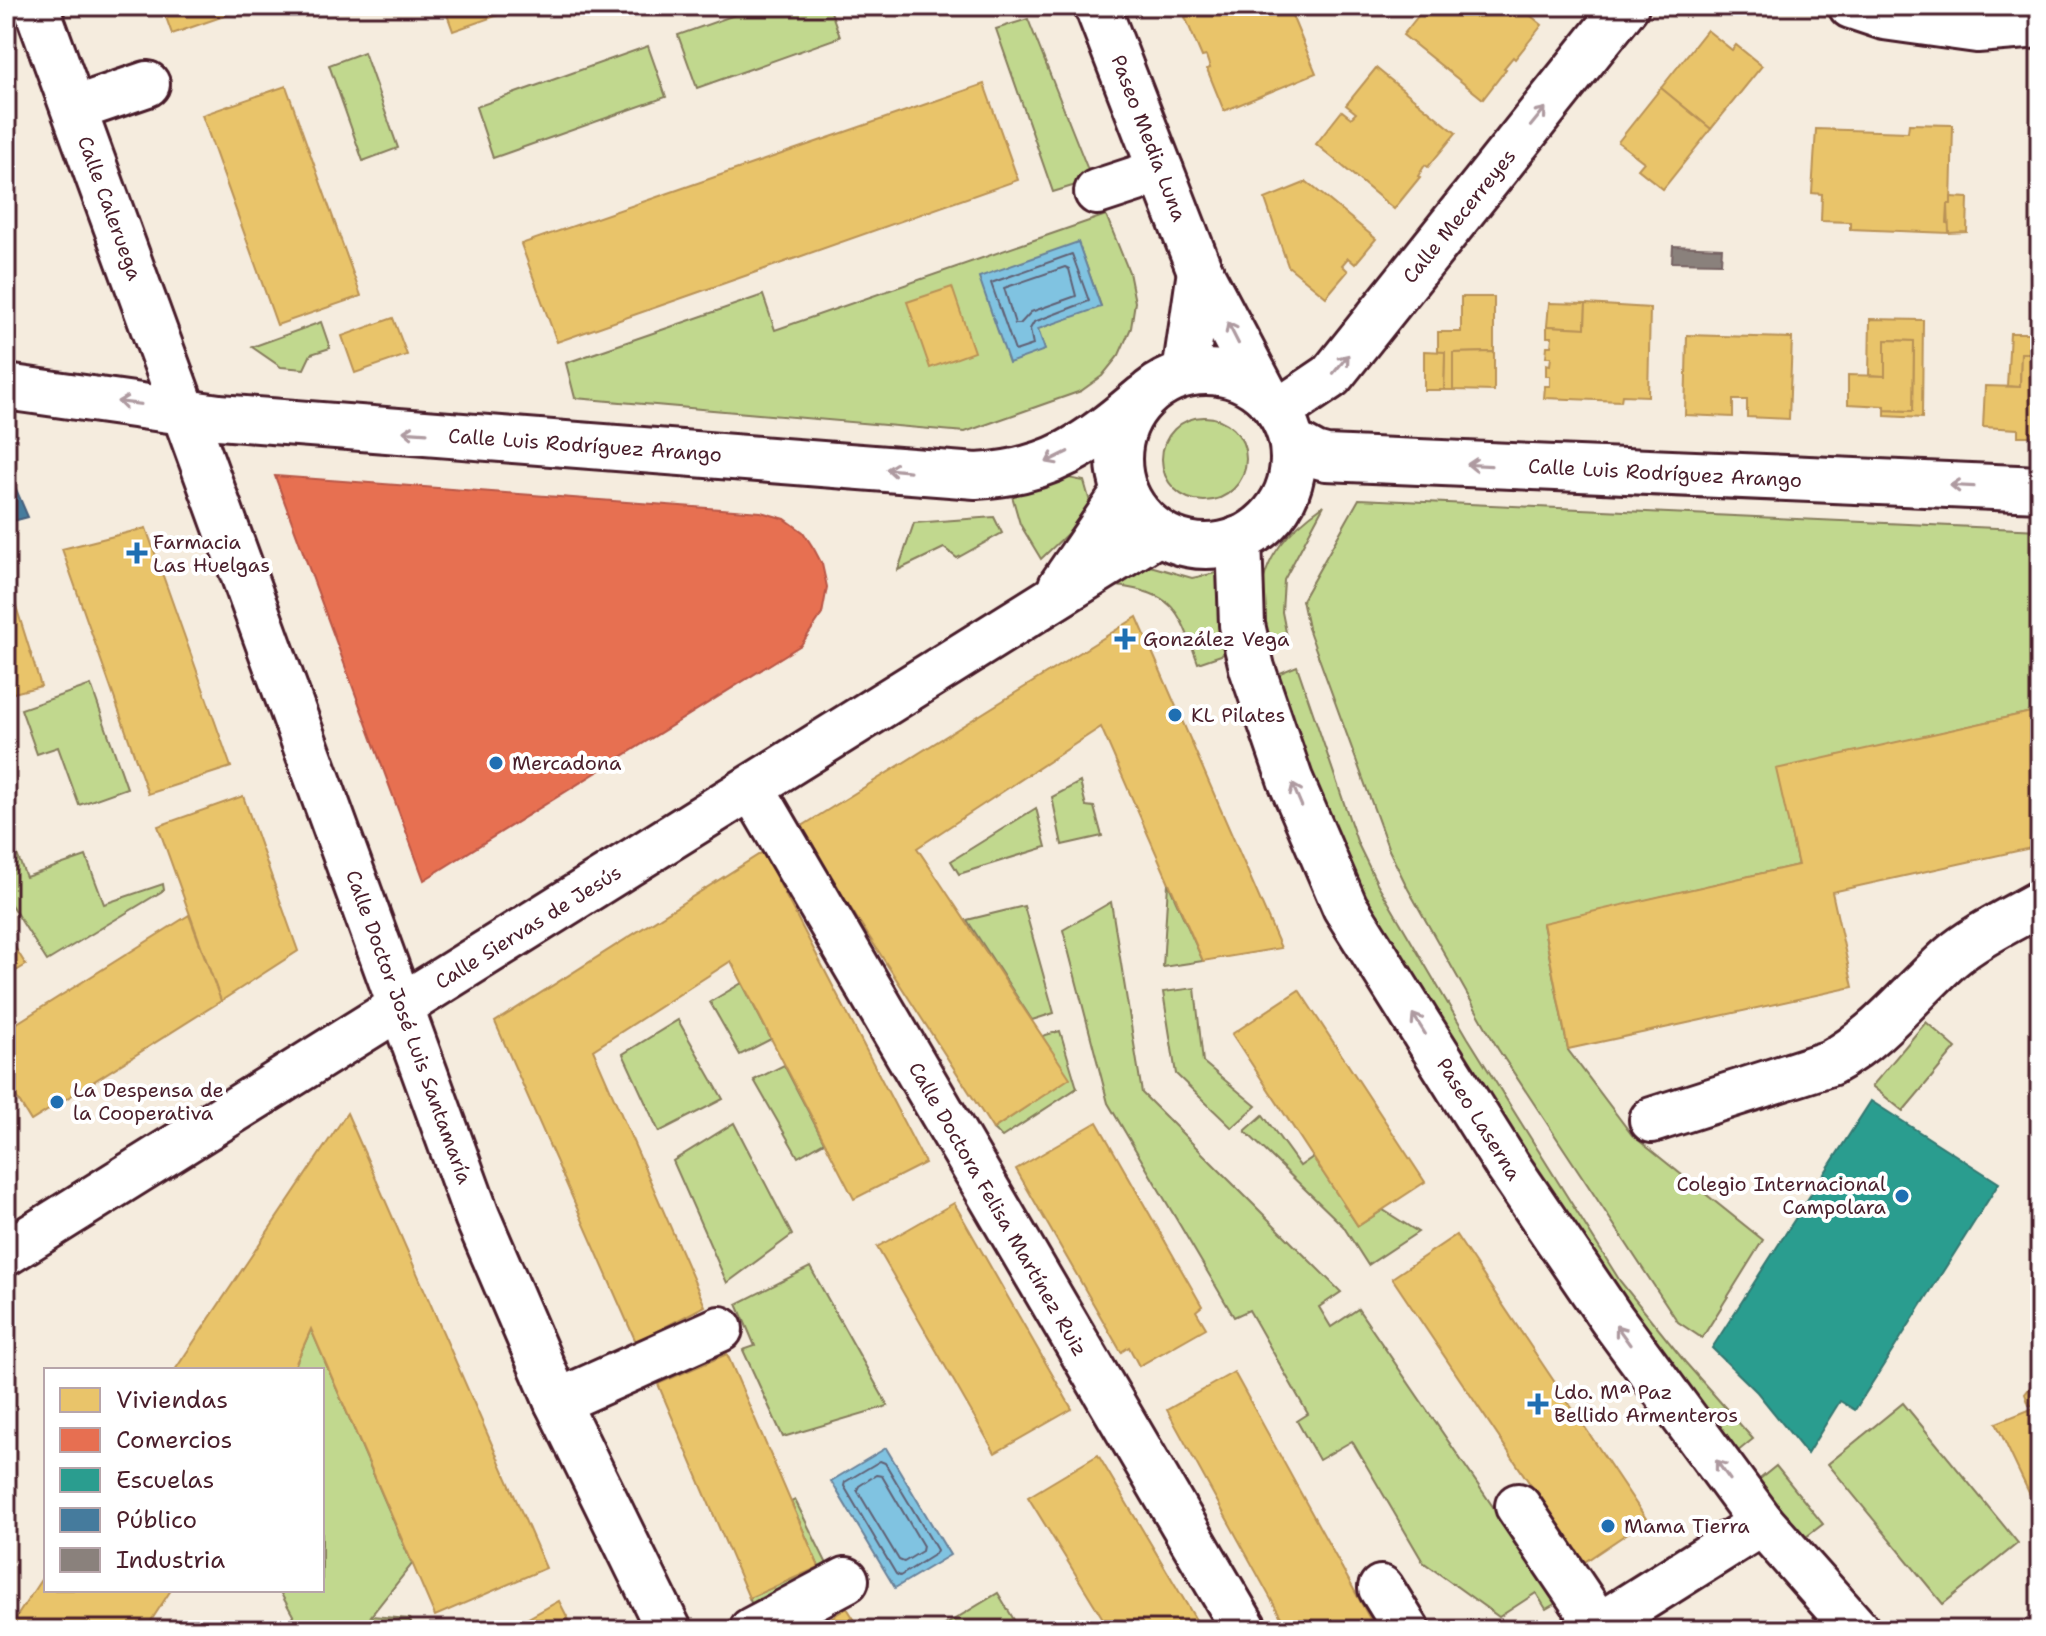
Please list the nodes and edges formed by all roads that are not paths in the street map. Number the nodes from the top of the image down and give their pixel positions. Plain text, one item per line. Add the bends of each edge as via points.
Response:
1 (36, 6) edge
2 (1097, 6) edge
3 (1626, 6) edge
4 (1851, 6) edge
5 (2040, 25) edge
6 (147, 84) dead end
7 (74, 109) junction
8 (1161, 171) junction
9 (1097, 192) dead end
10 (1200, 271) junction
11 (1185, 374) junction
12 (6, 387) edge
13 (1144, 397) junction
14 (184, 410) junction
15 (1279, 416) junction
16 (2040, 489) edge
17 (1125, 492) junction
18 (1158, 533) junction
19 (1239, 539) junction
20 (1051, 602) junction
21 (752, 788) junction
22 (2040, 903) edge
23 (402, 1006) junction
24 (1652, 1120) dead end
25 (6, 1253) edge
26 (720, 1329) dead end
27 (557, 1402) junction
28 (1518, 1506) dead end
29 (1762, 1523) junction
30 (846, 1580) dead end
31 (1381, 1588) dead end
32 (1596, 1628) edge
33 (669, 1630) edge
34 (752, 1630) edge
35 (1245, 1630) edge
36 (1407, 1630) edge
37 (1857, 1630) edge

1 - 7 street, Calle Caleruega
2 - 8 street, Paseo Media Luna
15 -> 3 street, Calle Mecerreyes via 1331,376
4 - 5 street via 1884,17 1977,30
6 - 7 street
7 - 14 street, Calle Caleruega
8 - 9 street
8 - 10 street, Paseo Media Luna
10 - 11 street, Paseo Media Luna
15 -> 10 street, Paseo Media Luna
11 - 13 street
11 - 15 street via 1213,372 1241,379
14 -> 12 street, Calle Luis Rodríguez Arango
13 -> 14 street, Calle Luis Rodríguez Arango via 1094,439 1048,463 976,476 219,417
13 - 17 street via 1129,417 1121,441 1119,467
14 - 23 street, Calle Doctor José Luis Santamaría
16 -> 15 street, Calle Luis Rodríguez Arango via 1326,458 1315,455
15 - 19 street via 1292,472 1286,496 1272,516
17 - 18 street
17 - 20 street, Calle Siervas de Jesús
18 - 19 street via 1194,546
18 - 20 street, Calle Siervas de Jesús
29 -> 19 street, Paseo Laserna via 1507,1165 1345,907 1290,779 1252,668 1242,625
20 - 21 street, Calle Siervas de Jesús
21 - 23 street, Calle Siervas de Jesús
21 - 35 street, Calle Doctora Felisa Martínez Ruiz
22 - 24 street via 1953,955 1881,1028 1830,1063
23 - 25 street, Calle Siervas de Jesús
23 - 27 street, Calle Doctor José Luis Santamaría via 477,1216
26 - 27 street
27 - 33 street, Calle Doctor José Luis Santamaría
28 - 32 street
29 - 32 street
29 - 37 street, Paseo Laserna
30 - 34 street
31 - 36 street

